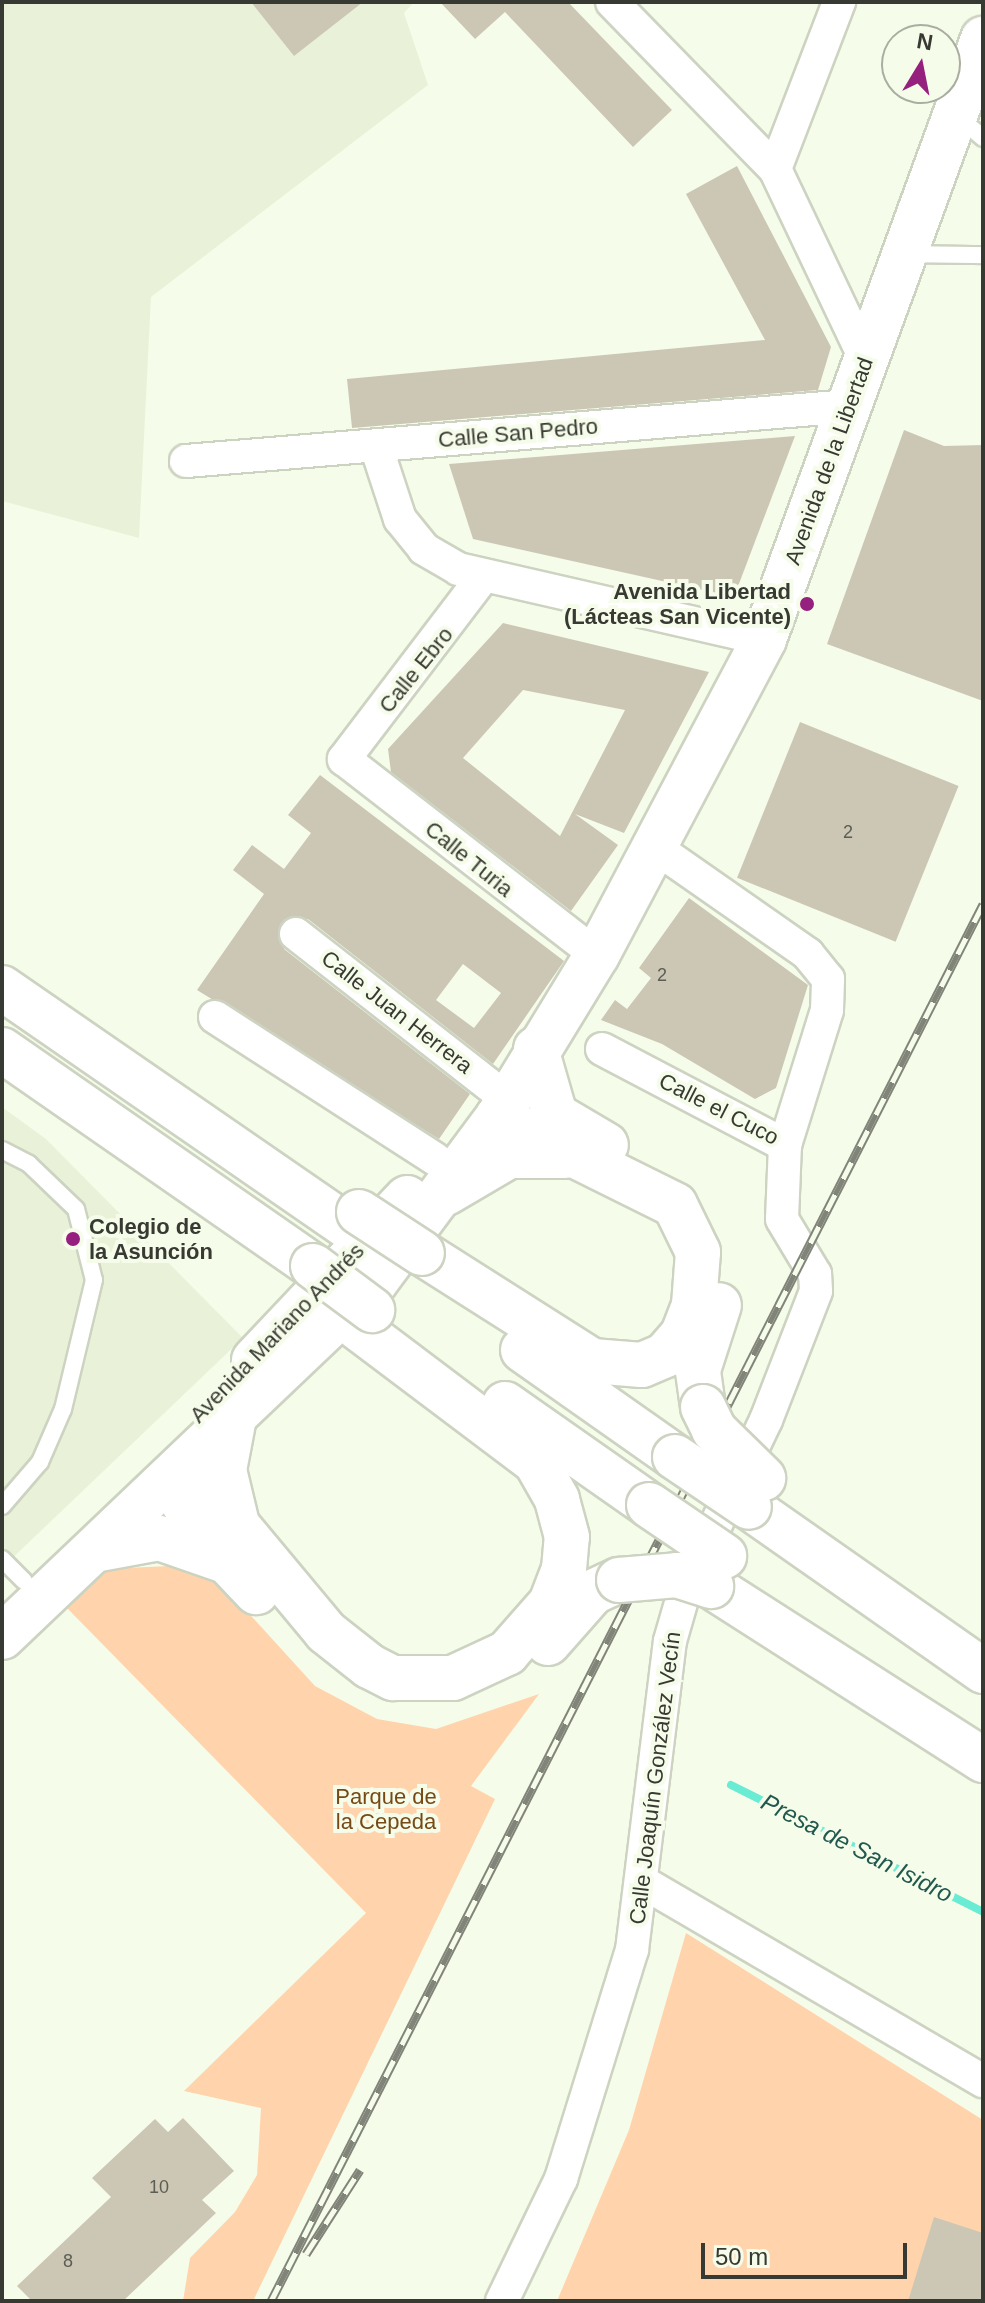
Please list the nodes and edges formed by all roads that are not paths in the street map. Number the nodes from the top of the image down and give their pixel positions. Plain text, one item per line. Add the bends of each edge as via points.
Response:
1 (612, 2) edge
2 (839, 2) edge
3 (645, 15) edge
4 (983, 39) edge
5 (969, 126) edge
6 (775, 169) junction
7 (981, 250) edge
8 (907, 254) junction
9 (866, 361) junction
10 (849, 406) junction
11 (376, 446) junction
12 (186, 461) dead end
13 (482, 578) junction
14 (764, 639) junction
15 (344, 759) joint
16 (653, 846) junction
17 (296, 934) dead end
18 (597, 955) junction
19 (2, 988) edge
20 (215, 1017) dead end
21 (602, 1049) dead end
22 (2, 1050) edge
23 (2, 1057) edge
24 (485, 1117) junction
25 (785, 1145) junction
26 (581, 1146) junction
27 (2, 1150) edge
28 (415, 1261) junction
29 (302, 1289) junction
30 (365, 1319) junction
31 (233, 1423) junction
32 (173, 1477) junction
33 (121, 1490) junction
34 (756, 1493) junction
35 (2, 1506) edge
36 (234, 1545) junction
37 (99, 1549) junction
38 (717, 1571) junction
39 (9, 1581) edge
40 (2, 1620) edge
41 (2, 1637) edge
42 (983, 1642) edge
43 (983, 1671) edge
44 (983, 1736) edge
45 (983, 1760) edge
46 (644, 1883) junction
47 (983, 2081) edge
48 (502, 2301) edge

1 - 3 street
2 - 6 street
3 - 6 street
4 - 5 main road, Avenida de la Libertad
5 - 8 main road, Avenida de la Libertad
6 - 9 street
7 - 8 lane
8 - 9 main road, Avenida de la Libertad
9 - 10 main road, Avenida de la Libertad
10 - 11 street, Calle San Pedro
10 - 14 main road, Avenida de la Libertad
11 - 12 street, Calle San Pedro
11 - 13 street via 400,519 424,549
13 - 14 street
13 - 15 street, Calle Ebro
14 - 16 main road, Avenida de la Libertad
15 - 18 street, Calle Turia
16 - 18 main road, Avenida de la Libertad
16 - 25 street, Calle el Cuco via 808,954 828,979 827,1010
17 - 24 street, Calle Juan Herrera
18 - 24 main road, Avenida de la Libertad
19 - 28 main road, bridge
20 - 24 street
21 - 25 street, Calle el Cuco
22 - 29 main road
23 - 29 main road
24 - 26 main road
24 - 26 main road via 555,1115
24 - 26 main road via 509,1156
24 - 29 main road, Avenida Mariano Andrés
24 - 31 main road, Avenida Mariano Andrés via 376,1281
25 - 46 street, Calle Joaquín González Vecín via 782,1219 815,1274 816,1291 677,1615
26 - 28 main road via 653,1189 691,1228 698,1252 694,1305 665,1355 617,1367 592,1361
26 - 34 main road, bridge via 673,1173 714,1224 723,1282 698,1370 703,1407
27 - 35 lane via 29,1164 76,1209 94,1280 63,1409 40,1462
28 - 34 main road, bridge via 675,1457
29 - 30 main road, bridge
29 - 32 main road via 295,1334 176,1455
29 - 33 main road, Avenida Mariano Andrés
30 - 36 main road via 536,1462 557,1499 567,1537 551,1603 530,1632 480,1670 393,1678 326,1632
30 - 38 main road, bridge via 649,1505
31 - 32 main road, Avenida Mariano Andrés
31 - 36 main road via 224,1470
32 - 33 main road
32 - 36 main road
32 - 37 main road, Avenida Mariano Andrés
33 - 39 main road, Avenida Mariano Andrés
34 - 42 main road
34 - 43 main road
36 - 37 main road via 159,1538
36 - 38 main road, bridge via 319,1662 342,1680 400,1704 468,1698 500,1682 529,1664 593,1592 619,1580
37 - 41 main road, Avenida Mariano Andrés
38 - 44 main road
38 - 45 main road
39 - 40 main road, Avenida Mariano Andrés via 21,1601
46 - 47 street
46 - 48 street, Calle Joaquín González Vecín via 595,2085

